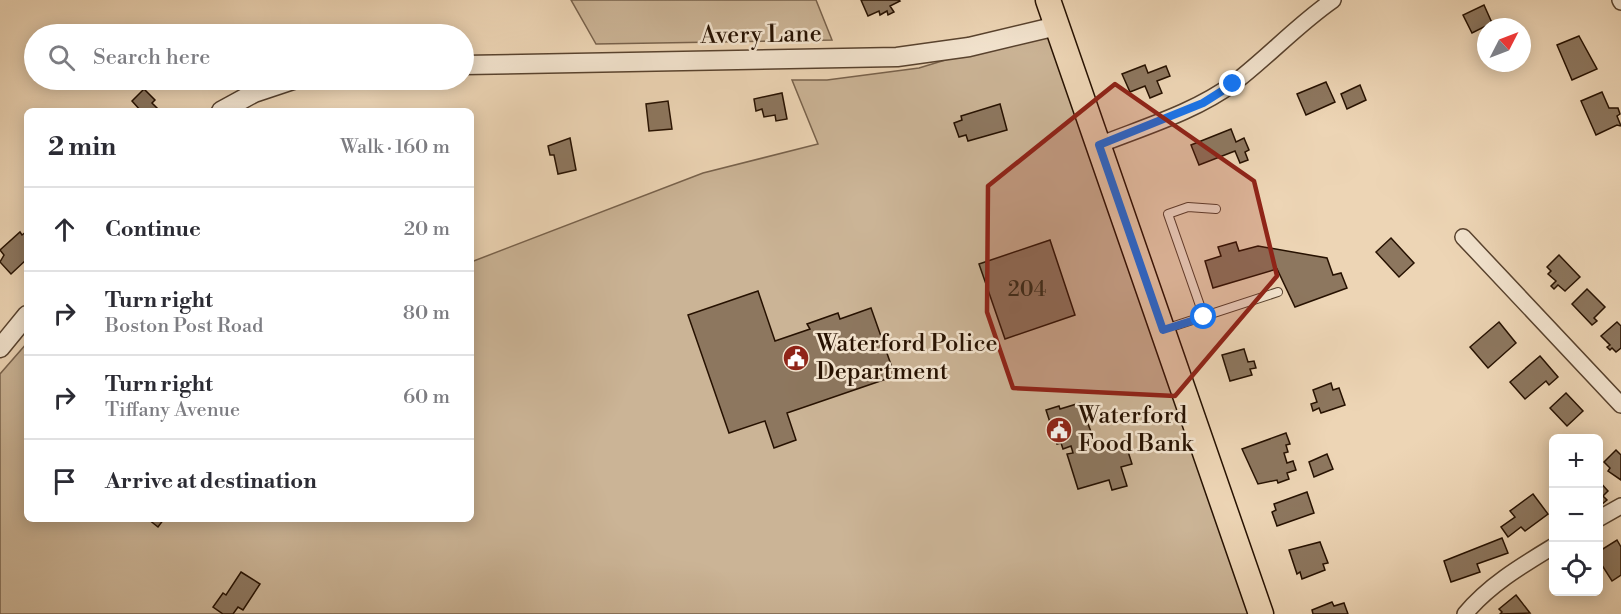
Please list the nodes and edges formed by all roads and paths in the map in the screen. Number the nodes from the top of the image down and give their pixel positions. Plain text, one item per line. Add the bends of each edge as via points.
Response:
1 (1048, 0) edge
2 (1333, 0) edge
3 (1056, 26) junction
4 (474, 65) edge
5 (263, 90) edge
6 (226, 108) edge
7 (1099, 145) junction
8 (1216, 209) dead end
9 (1463, 237) dead end
10 (1278, 292) dead end
11 (1204, 317) junction
12 (24, 319) edge
13 (1163, 330) junction
14 (0, 348) edge
15 (1621, 405) edge
16 (1621, 506) edge
17 (1603, 517) edge
18 (1549, 549) edge
19 (1261, 614) edge
20 (1465, 614) edge

1 - 3 main road
2 - 7 street via 1233,84 1203,103
3 - 4 street, Avery Lane via 897,57
3 - 7 main road
5 - 6 street
7 - 13 main road
8 - 11 lane via 1188,207 1168,214
9 - 15 street
10 - 11 lane
11 - 13 lane
12 - 14 street
13 - 19 main road
16 - 17 street
18 - 20 street via 1515,569 1478,598

